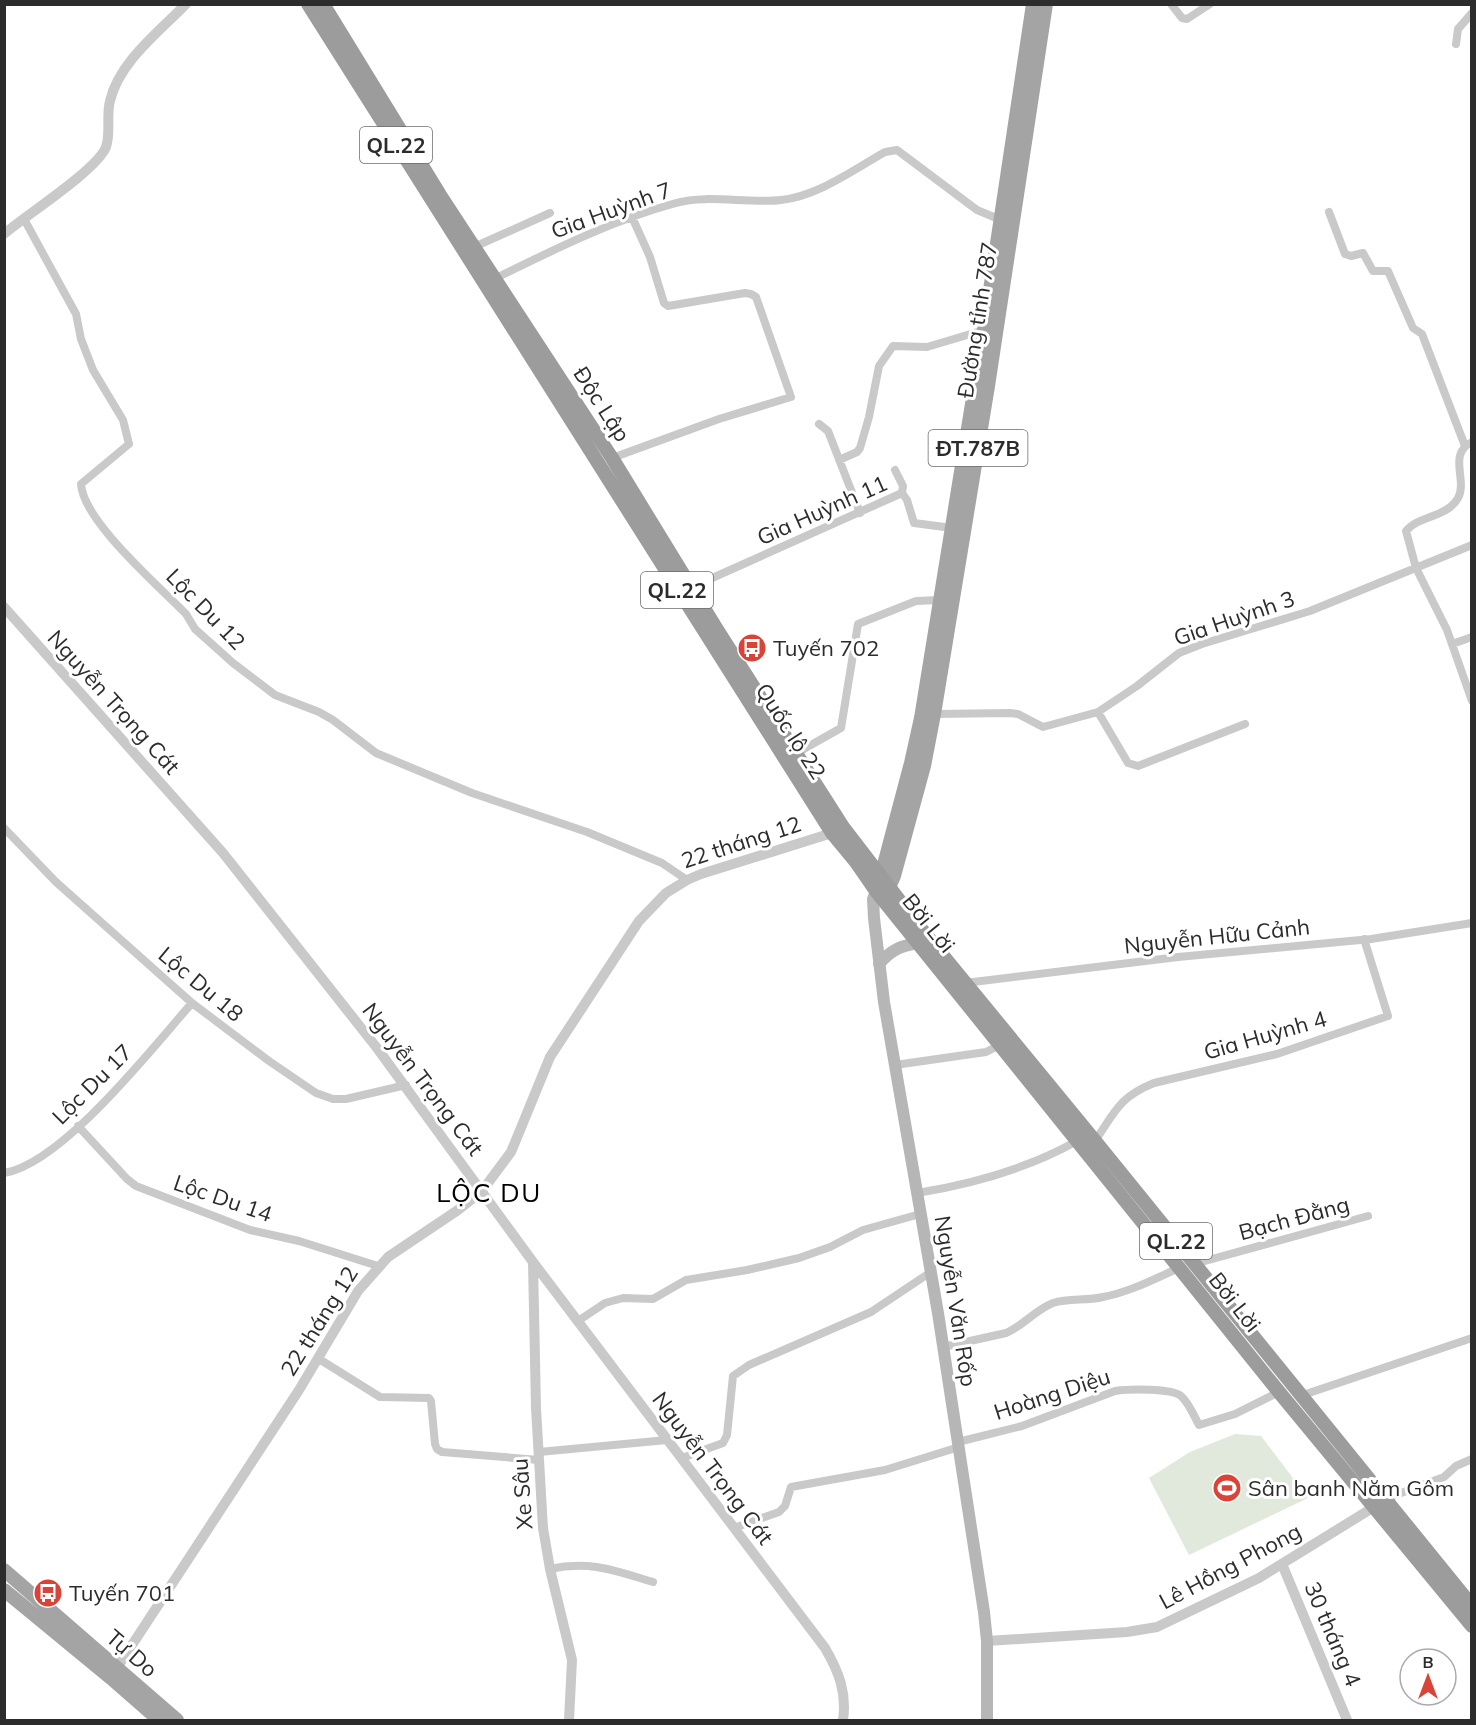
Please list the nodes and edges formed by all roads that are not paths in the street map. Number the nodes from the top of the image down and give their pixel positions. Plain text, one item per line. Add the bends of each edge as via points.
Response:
1 (186, 4) edge
2 (308, 4) edge
3 (323, 4) edge
4 (1033, 4) edge
5 (1046, 4) edge
6 (1171, 4) edge
7 (1210, 4) edge
8 (1472, 13) edge
9 (1456, 40) dead end
10 (1329, 212) dead end
11 (550, 213) dead end
12 (632, 217) junction
13 (24, 219) junction
14 (1000, 220) junction
15 (4, 234) edge
16 (474, 247) junction
17 (489, 282) junction
18 (984, 330) junction
19 (819, 424) dead end
20 (1468, 444) edge
21 (612, 458) junction
22 (839, 460) junction
23 (895, 470) dead end
24 (902, 493) junction
25 (860, 513) junction
26 (952, 528) junction
27 (1472, 545) edge
28 (1416, 568) junction
29 (692, 587) junction
30 (940, 600) junction
31 (4, 607) edge
32 (1472, 637) edge
33 (1452, 644) junction
34 (1472, 700) edge
35 (1098, 712) junction
36 (934, 714) junction
37 (1245, 724) dead end
38 (795, 754) junction
39 (4, 828) edge
40 (837, 830) junction
41 (687, 880) junction
42 (882, 885) junction
43 (1472, 923) edge
44 (1364, 939) junction
45 (918, 943) junction
46 (879, 964) junction
47 (965, 983) junction
48 (192, 1003) junction
49 (1000, 1045) junction
50 (895, 1065) junction
51 (406, 1085) junction
52 (78, 1126) junction
53 (1077, 1141) junction
54 (1095, 1141) junction
55 (4, 1173) edge
56 (482, 1191) junction
57 (917, 1193) junction
58 (920, 1214) junction
59 (1368, 1216) dead end
60 (533, 1262) junction
61 (378, 1266) junction
62 (1187, 1266) junction
63 (931, 1272) junction
64 (578, 1321) junction
65 (1472, 1338) edge
66 (943, 1347) junction
67 (319, 1359) junction
68 (1279, 1392) junction
69 (1300, 1396) junction
70 (667, 1440) junction
71 (958, 1444) junction
72 (539, 1456) junction
73 (682, 1458) junction
74 (1472, 1459) edge
75 (1379, 1503) junction
76 (734, 1528) junction
77 (1282, 1564) junction
78 (550, 1569) junction
79 (4, 1570) edge
80 (653, 1582) dead end
81 (7, 1596) edge
82 (1472, 1606) edge
83 (1472, 1626) edge
84 (987, 1641) junction
85 (114, 1673) junction
86 (159, 1720) edge
87 (177, 1720) edge
88 (569, 1720) edge
89 (843, 1720) edge
90 (987, 1720) edge
91 (1347, 1720) edge

1 - 13 street via 132,59 115,83 109,102 106,147 92,166
2 - 17 highway, Độc Lập / QL.22
3 - 16 highway, Độc Lập / QL.22
4 - 14 main road, Đường tỉnh 787 / ĐT.787B
5 - 36 main road, Đường tỉnh 787 / ĐT.787B
6 - 7 street via 1186,19
8 - 9 street via 1458,29
10 - 20 street via 1345,254 1363,253 1373,271 1388,271 1413,328 1422,334
11 - 16 street
12 - 14 street, Gia Huỳnh 7 via 679,202 780,201 801,197 885,152 897,150 977,210
12 - 17 street, Gia Huỳnh 7
12 - 21 street via 668,306 745,293 756,297 791,397
13 - 15 street
13 - 41 street, Lộc Du 12 via 75,314 93,370 123,420 129,444 81,484 81,494 103,528 186,614 195,629 275,695 333,720 376,753 472,793 587,832 662,863
14 - 18 main road, Đường tỉnh 787 / ĐT.787B
16 - 17 highway, Độc Lập / QL.22
17 - 21 highway, Độc Lập / QL.22 via 550,361
17 - 40 highway, Quốc lộ 22 / QL.22
18 - 22 street via 927,347 893,346 879,366 860,448
18 - 26 main road, Đường tỉnh 787 / ĐT.787B
19 - 22 street via 828,431
20 - 28 street via 1460,452 1458,498 1445,510 1418,521 1406,531
21 - 29 highway, Độc Lập / QL.22
22 - 25 street
23 - 24 street
24 - 25 street, Gia Huỳnh 11
24 - 26 street, Gia Huỳnh 11 via 914,523
25 - 29 street, Gia Huỳnh 11
26 - 30 main road, Đường tỉnh 787 / ĐT.787B
27 - 28 street, Gia Huỳnh 3
28 - 33 street
28 - 35 street, Gia Huỳnh 3 via 1310,611 1179,653
29 - 38 highway, Độc Lập / QL.22
30 - 38 street via 916,601 858,624 841,728
30 - 42 main road, Đường tỉnh 787 / ĐT.787B via 916,741
31 - 51 street, Nguyễn Trọng Cát via 223,853
32 - 33 street
33 - 34 street
35 - 36 street, Gia Huỳnh 3 via 1043,727 1010,713
35 - 37 street via 1132,766
36 - 42 main road, Đường tỉnh 787 / ĐT.787B via 894,876
38 - 40 highway, Độc Lập / QL.22
39 - 48 street, Lộc Du 18 via 56,882
40 - 41 street, 22 tháng 12
40 - 42 highway, Quốc lộ 22 / QL.22 via 856,862
41 - 56 street, 22 tháng 12 via 666,893 639,921 550,1057 511,1152
42 - 45 highway, Bời Lời / QL.22
42 - 46 main road, Nguyễn Văn Rốp via 873,899
42 - 47 highway, Bời Lời / QL.22
43 - 44 street, Nguyễn Hữu Cảnh
44 - 47 street, Nguyễn Hữu Cảnh
44 - 54 street, Gia Huỳnh 4 via 1389,1016 1277,1054 1136,1090 1124,1099
45 - 46 main road via 888,953
45 - 49 highway, Bời Lời / QL.22
46 - 50 main road, Nguyễn Văn Rốp
47 - 54 highway, Bời Lời / QL.22
48 - 51 street, Lộc Du 18 via 316,1093 346,1099
48 - 52 street, Lộc Du 17 via 101,1106
49 - 50 street via 986,1052
49 - 53 highway, Bời Lời / QL.22
50 - 57 main road, Nguyễn Văn Rốp
51 - 56 street, Nguyễn Trọng Cát
52 - 55 street, Lộc Du 17 via 43,1155
52 - 61 street, Lộc Du 14 via 136,1186 250,1230 298,1240
53 - 57 street via 1050,1156 1006,1171
53 - 62 highway, Bời Lời / QL.22
54 - 62 highway, Bời Lời / QL.22
56 - 60 street, Nguyễn Trọng Cát
56 - 61 street, 22 tháng 12
57 - 58 main road, Nguyễn Văn Rốp
58 - 63 main road, Nguyễn Văn Rốp
58 - 64 street via 863,1230 800,1258 686,1280 653,1299 623,1298 605,1303
59 - 62 street, Bạch Đằng
60 - 64 street, Nguyễn Trọng Cát
60 - 72 street, Xe Sâu
61 - 67 street, 22 tháng 12 via 358,1291
62 - 66 street, Bạch Đằng via 1113,1295 1050,1304 1016,1329
62 - 68 highway, Bời Lời / QL.22
62 - 69 highway, Bời Lời / QL.22
63 - 66 main road, Nguyễn Văn Rốp
63 - 73 street via 871,1312 749,1365 733,1376 723,1443
64 - 70 street, Nguyễn Trọng Cát
65 - 69 street
66 - 71 main road, Nguyễn Văn Rốp
67 - 72 street via 380,1398 429,1398 435,1443 442,1452
67 - 85 street, 22 tháng 12
68 - 71 street, Hoàng Diệu via 1235,1414 1199,1425 1181,1396 1174,1393 1115,1391 1022,1426
68 - 75 highway, Bời Lời / QL.22
69 - 75 highway, Bời Lời / QL.22
70 - 72 street
70 - 73 street, Nguyễn Trọng Cát
71 - 76 street, Hoàng Diệu via 885,1470 791,1487 779,1512
71 - 84 main road, Nguyễn Văn Rốp
72 - 78 street, Xe Sâu
73 - 76 street, Nguyễn Trọng Cát
74 - 75 street, Lê Hồng Phong via 1444,1477
75 - 77 street, Lê Hồng Phong
75 - 82 highway, Bời Lời / QL.22
75 - 83 highway, Bời Lời / QL.22
76 - 89 street, Nguyễn Trọng Cát via 837,1669 844,1697
77 - 84 street, Lê Hồng Phong via 1157,1627
77 - 91 street, 30 tháng 4
78 - 80 street via 591,1565
78 - 88 street, Xe Sâu via 572,1660
79 - 85 main road, Tự Do
81 - 85 main road, Tự Do
84 - 90 main road, Nguyễn Văn Rốp
85 - 86 main road, Tự Do
85 - 87 main road, Tự Do

